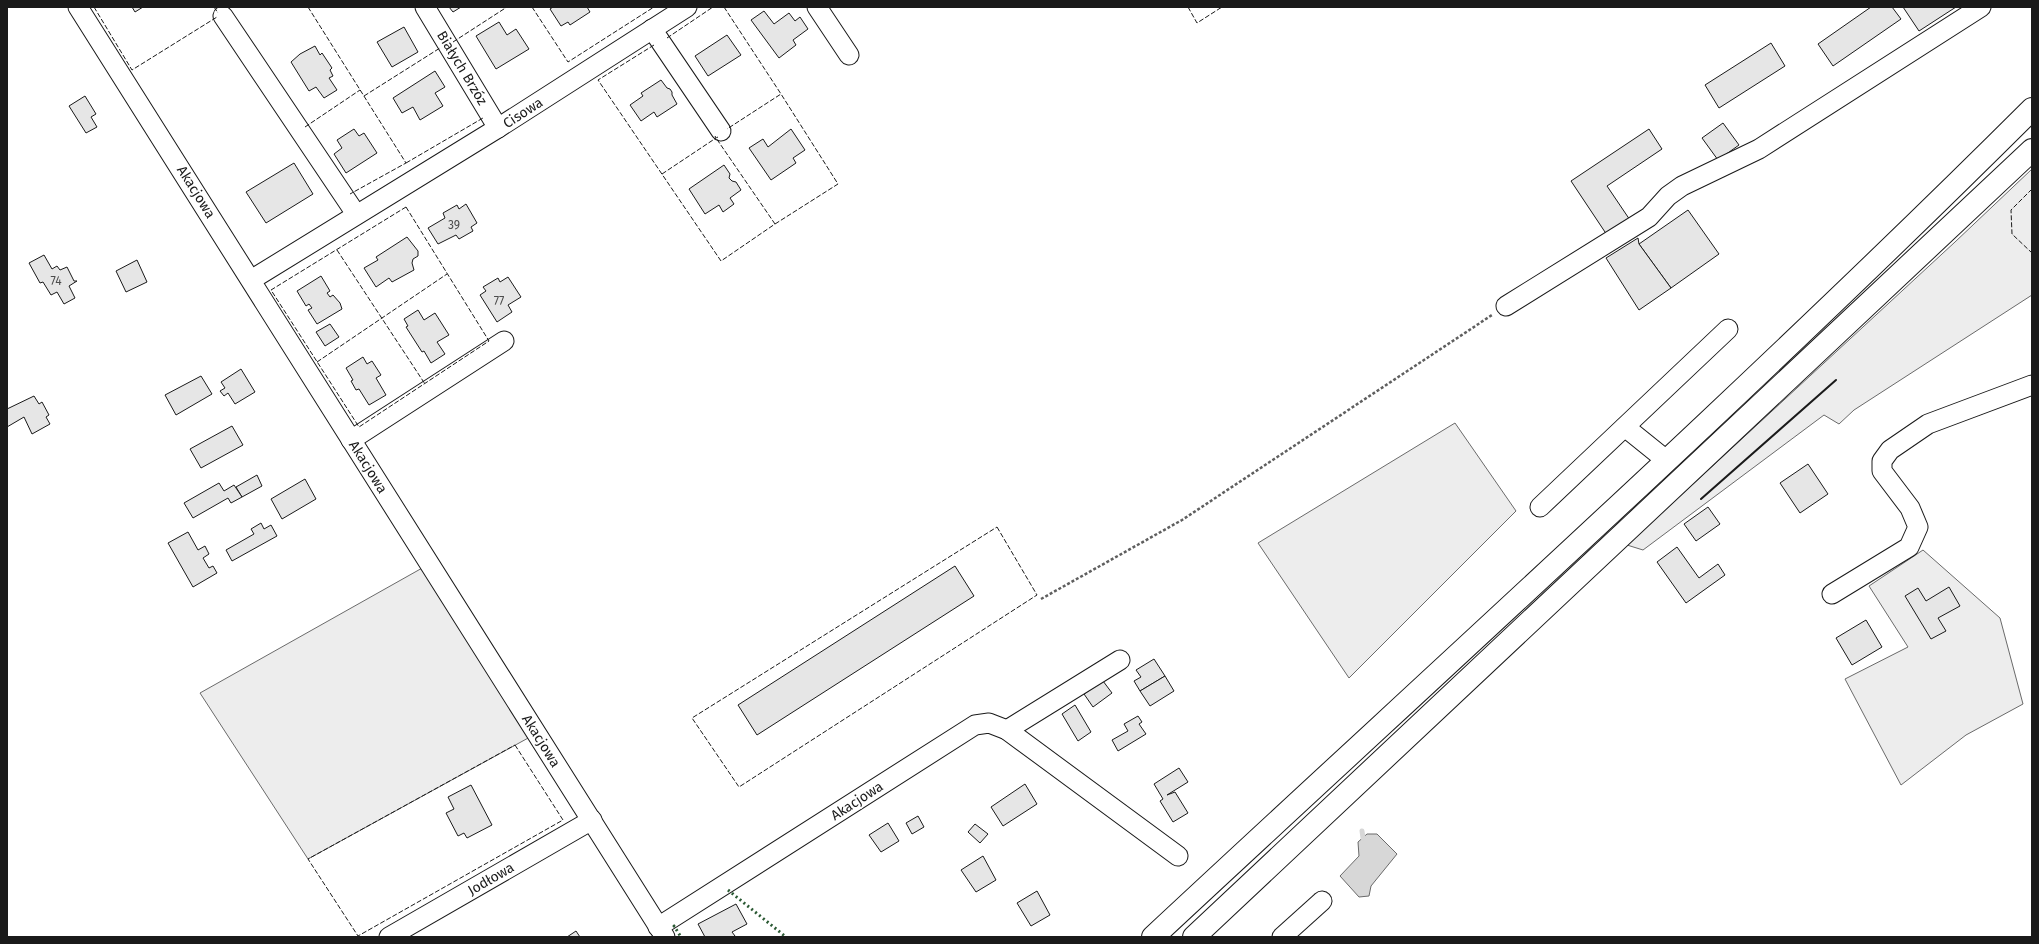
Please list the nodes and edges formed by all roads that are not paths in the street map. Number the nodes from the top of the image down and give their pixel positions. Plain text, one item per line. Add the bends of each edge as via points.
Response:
1 (78, 7) edge
2 (425, 7) edge
3 (686, 7) edge
4 (817, 7) edge
5 (1981, 7) edge
6 (223, 16) dead end
7 (652, 29) junction
8 (849, 55) dead end
9 (2032, 109) edge
10 (498, 128) junction
11 (721, 131) dead end
12 (2032, 150) edge
13 (356, 214) junction
14 (251, 280) junction
15 (1506, 306) road end
16 (1728, 329) dead end
17 (504, 342) dead end
18 (2032, 385) edge
19 (1625, 427) junction
20 (351, 440) junction
21 (1666, 460) junction
22 (1540, 507) dead end
23 (1832, 594) dead end
24 (1120, 660) dead end
25 (1007, 730) junction
26 (592, 820) junction
27 (1178, 856) dead end
28 (1322, 901) dead end
29 (662, 932) edge
30 (389, 937) edge
31 (1153, 937) edge
32 (1194, 937) edge
33 (1282, 937) edge

1 - 14 street, Akacjowa
2 - 10 street, Białych Brzóz
3 - 7 street, Cisowa
4 - 8 street
5 - 15 street via 1759,149 1682,186 1668,196 1648,217
6 - 13 street
7 - 10 street, Cisowa
7 - 11 street
9 - 21 main road
10 - 13 street, Cisowa
12 - 32 main road
13 - 14 street, Cisowa
14 - 20 street, Akacjowa
16 - 19 street
17 - 20 street
18 - 23 street via 1928,424 1890,450 1882,461 1882,471 1910,508 1918,527 1909,547
19 - 21 street
19 - 22 street
20 - 26 street, Akacjowa
21 - 31 main road
24 - 25 street
25 - 27 street
25 - 29 street, Akacjowa via 989,723 975,725
26 - 29 street, Akacjowa
26 - 30 street, Jodłowa
28 - 33 street

